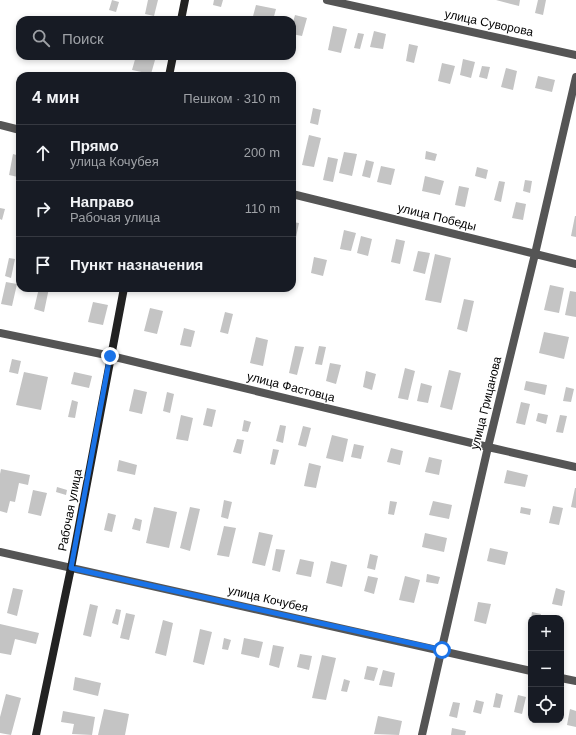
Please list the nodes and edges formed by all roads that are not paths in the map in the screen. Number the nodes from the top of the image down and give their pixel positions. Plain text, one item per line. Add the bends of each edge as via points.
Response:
1 (185, 0) edge
2 (327, 0) edge
3 (182, 16) edge
4 (576, 55) edge
5 (172, 60) edge
6 (170, 72) edge
7 (576, 77) edge
8 (0, 126) edge
9 (16, 129) edge
10 (296, 195) edge
11 (535, 254) junction
12 (576, 264) edge
13 (123, 292) edge
14 (0, 333) edge
15 (110, 356) junction
16 (488, 447) junction
17 (576, 467) edge
18 (0, 552) edge
19 (71, 568) junction
20 (442, 650) junction
21 (528, 670) edge
22 (564, 679) edge
23 (576, 681) edge
24 (36, 735) edge
25 (422, 735) edge

1 - 3 street
2 - 4 street, улица Суворова
5 - 6 street
7 - 11 street, улица Грицанова
8 - 9 street
10 - 11 street, улица Победы
11 - 12 street, улица Победы
11 - 16 street, улица Грицанова
13 - 15 street, Рабочая улица
14 - 15 street, улица Фастовца
15 - 16 street, улица Фастовца
15 - 19 street, Рабочая улица
16 - 17 street, улица Фастовца
16 - 20 street, улица Грицанова
18 - 19 street, улица Кочубея
19 - 20 street, улица Кочубея
19 - 24 street, Рабочая улица
20 - 21 street, улица Кочубея
20 - 25 street, улица Грицанова
22 - 23 street

